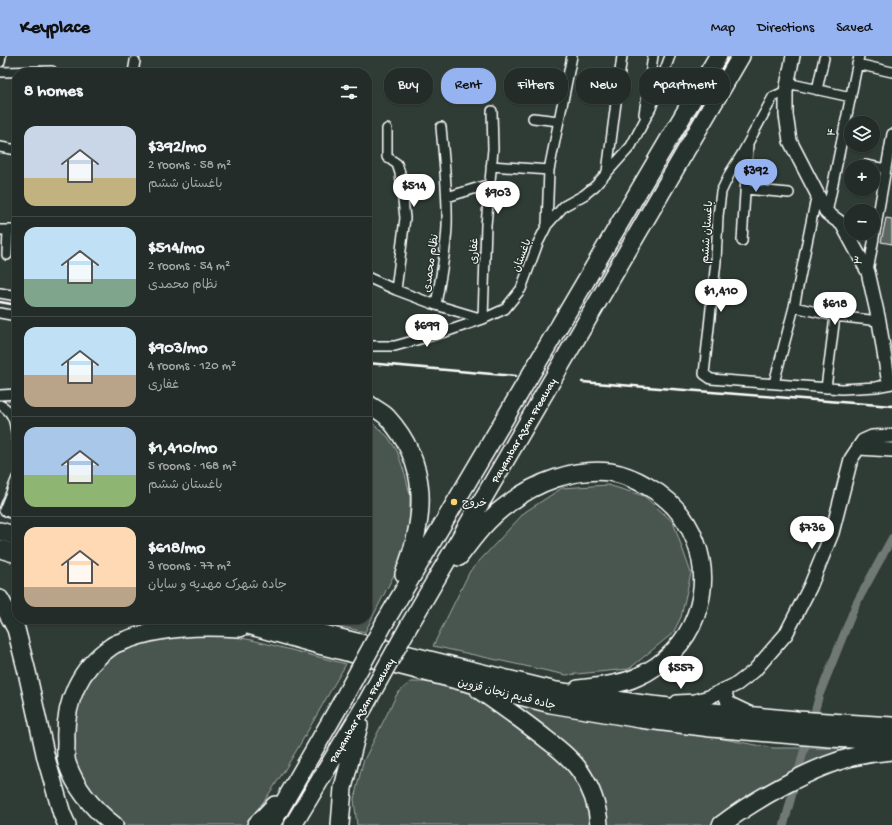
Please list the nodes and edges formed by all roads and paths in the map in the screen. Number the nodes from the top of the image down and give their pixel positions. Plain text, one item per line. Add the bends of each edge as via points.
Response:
1 (1, 56) edge
2 (572, 56) edge
3 (622, 56) edge
4 (653, 56) edge
5 (670, 56) edge
6 (718, 56) edge
7 (741, 56) edge
8 (793, 56) edge
9 (824, 58) dead end
10 (858, 60) edge
11 (136, 61) dead end
12 (0, 62) edge
13 (134, 68) edge
14 (0, 72) edge
15 (12, 72) edge
16 (892, 72) edge
17 (786, 87) junction
18 (817, 90) junction
19 (851, 97) junction
20 (492, 112) dead end
21 (533, 118) dead end
22 (559, 121) junction
23 (642, 127) junction
24 (441, 128) dead end
25 (387, 129) dead end
26 (892, 134) edge
27 (748, 143) junction
28 (0, 147) edge
29 (12, 149) edge
30 (888, 164) edge
31 (491, 166) junction
32 (549, 170) junction
33 (607, 172) junction
34 (490, 184) junction
35 (888, 187) edge
36 (745, 189) junction
37 (789, 193) dead end
38 (817, 194) junction
39 (447, 197) junction
40 (827, 213) junction
41 (547, 225) junction
42 (8, 230) edge
43 (742, 241) dead end
44 (7, 255) dead end
45 (868, 272) junction
46 (372, 279) edge
47 (396, 290) junction
48 (0, 293) edge
49 (12, 295) edge
50 (436, 305) junction
51 (794, 307) junction
52 (0, 313) edge
53 (12, 315) edge
54 (835, 316) junction
55 (483, 319) junction
56 (879, 322) junction
57 (372, 346) edge
58 (892, 380) edge
59 (774, 383) junction
60 (892, 384) edge
61 (826, 388) junction
62 (12, 394) edge
63 (0, 395) edge
64 (0, 405) edge
65 (372, 406) edge
66 (12, 416) edge
67 (892, 436) edge
68 (858, 448) junction
69 (892, 450) edge
70 (12, 490) edge
71 (12, 514) edge
72 (0, 531) edge
73 (12, 535) edge
74 (0, 549) edge
75 (12, 553) edge
76 (0, 599) edge
77 (419, 609) junction
78 (12, 622) edge
79 (385, 622) junction
80 (13, 624) edge
81 (301, 624) edge
82 (272, 625) edge
83 (320, 633) junction
84 (471, 684) junction
85 (724, 690) junction
86 (556, 691) junction
87 (643, 704) junction
88 (364, 707) junction
89 (765, 717) junction
90 (892, 726) edge
91 (795, 727) junction
92 (831, 730) junction
93 (892, 741) edge
94 (892, 751) edge
95 (299, 776) junction
96 (67, 825) edge
97 (114, 825) edge
98 (256, 825) edge
99 (271, 825) edge
100 (294, 825) edge
101 (340, 825) edge
102 (599, 825) edge
103 (721, 825) edge

1 - 12 street
2 - 22 street
3 - 33 street
4 - 23 street
5 - 23 street, باغستان
6 - 79 highway, Payambar Azam Freeway
7 - 77 highway, Payambar Azam Freeway
8 - 17 street
9 - 18 street
10 - 16 street
10 - 19 street, ۴
11 - 13 street
14 - 15 street
17 - 18 street
17 - 27 street, باغستان ششم via 773,97
17 - 38 street via 786,116 790,141
18 - 19 street
19 - 40 street, ۴
20 - 31 street, غفاری
21 - 22 street
22 - 32 street
23 - 33 street, باغستان via 631,146
24 - 39 street, نظام محمدی
25 - 47 street via 387,156 397,164 400,173 405,218
26 - 30 street, ۳
27 - 36 street
27 - 59 street, باغستان ششم via 721,192 704,374 711,379
28 - 29 street
30 - 35 street, ۳
31 - 32 street
31 - 34 street, غفاری
32 - 41 street
33 - 41 street, باغستان via 584,195 564,206
34 - 39 street
34 - 55 street, غفاری
35 - 45 street, ۳
36 - 37 street
36 - 43 street
38 - 40 street
38 - 51 street
39 - 50 street, نظام محمدی via 447,227
40 - 45 street via 842,224
41 - 55 street, باغستان via 521,289 505,309
42 - 44 street
45 - 56 street
46 - 47 street
47 - 50 street
48 - 49 street
50 - 55 street
51 - 54 street
51 - 59 street
52 - 53 street
54 - 56 street
54 - 61 street
55 - 57 street, باغستان via 395,346
56 - 58 street via 888,378
59 - 61 street, باغستان ششم
60 - 61 street, باغستان ششم via 876,387
62 - 63 street
64 - 66 street via 10,411
65 - 79 highway via 386,416 404,440 412,454 420,490 420,510 412,554
67 - 68 street via 872,437 863,441
68 - 69 street
68 - 85 street via 851,460 827,546 786,634 754,671
70 - 71 street via 4,510
72 - 73 highway
74 - 75 highway
76 - 78 highway
77 - 86 highway via 486,523 508,504 532,489 557,478 585,472 610,472 632,478 657,492 677,509 700,553 703,577 701,601 691,628 677,648 658,665 636,678 606,685
77 - 88 highway, Payambar Azam Freeway, bridge
79 - 95 highway, Payambar Azam Freeway, bridge
80 - 96 highway via 46,758
81 - 83 highway
82 - 83 highway, جاده قدیم زنجان قزوین
82 - 84 highway, جاده قدیم زنجان قزوین
82 - 97 highway via 208,626 144,633 113,645 87,669 72,694 65,726 66,762 78,789 102,816
83 - 86 highway, جاده قدیم زنجان قزوین
84 - 91 highway, جاده قدیم زنجان قزوین via 551,704 640,719 711,728
84 - 102 highway via 527,724 563,752 574,764 590,789 596,804
85 - 87 street via 695,701
85 - 89 street via 728,703
86 - 87 highway, جاده قدیم زنجان قزوین
87 - 89 highway, جاده قدیم زنجان قزوین
88 - 100 highway, Payambar Azam Freeway
88 - 101 highway via 343,788
89 - 91 highway, جاده قدیم زنجان قزوین
90 - 92 highway
91 - 92 highway
92 - 93 highway
94 - 103 highway via 852,757 821,768 747,807
95 - 98 highway
95 - 99 highway, Payambar Azam Freeway

